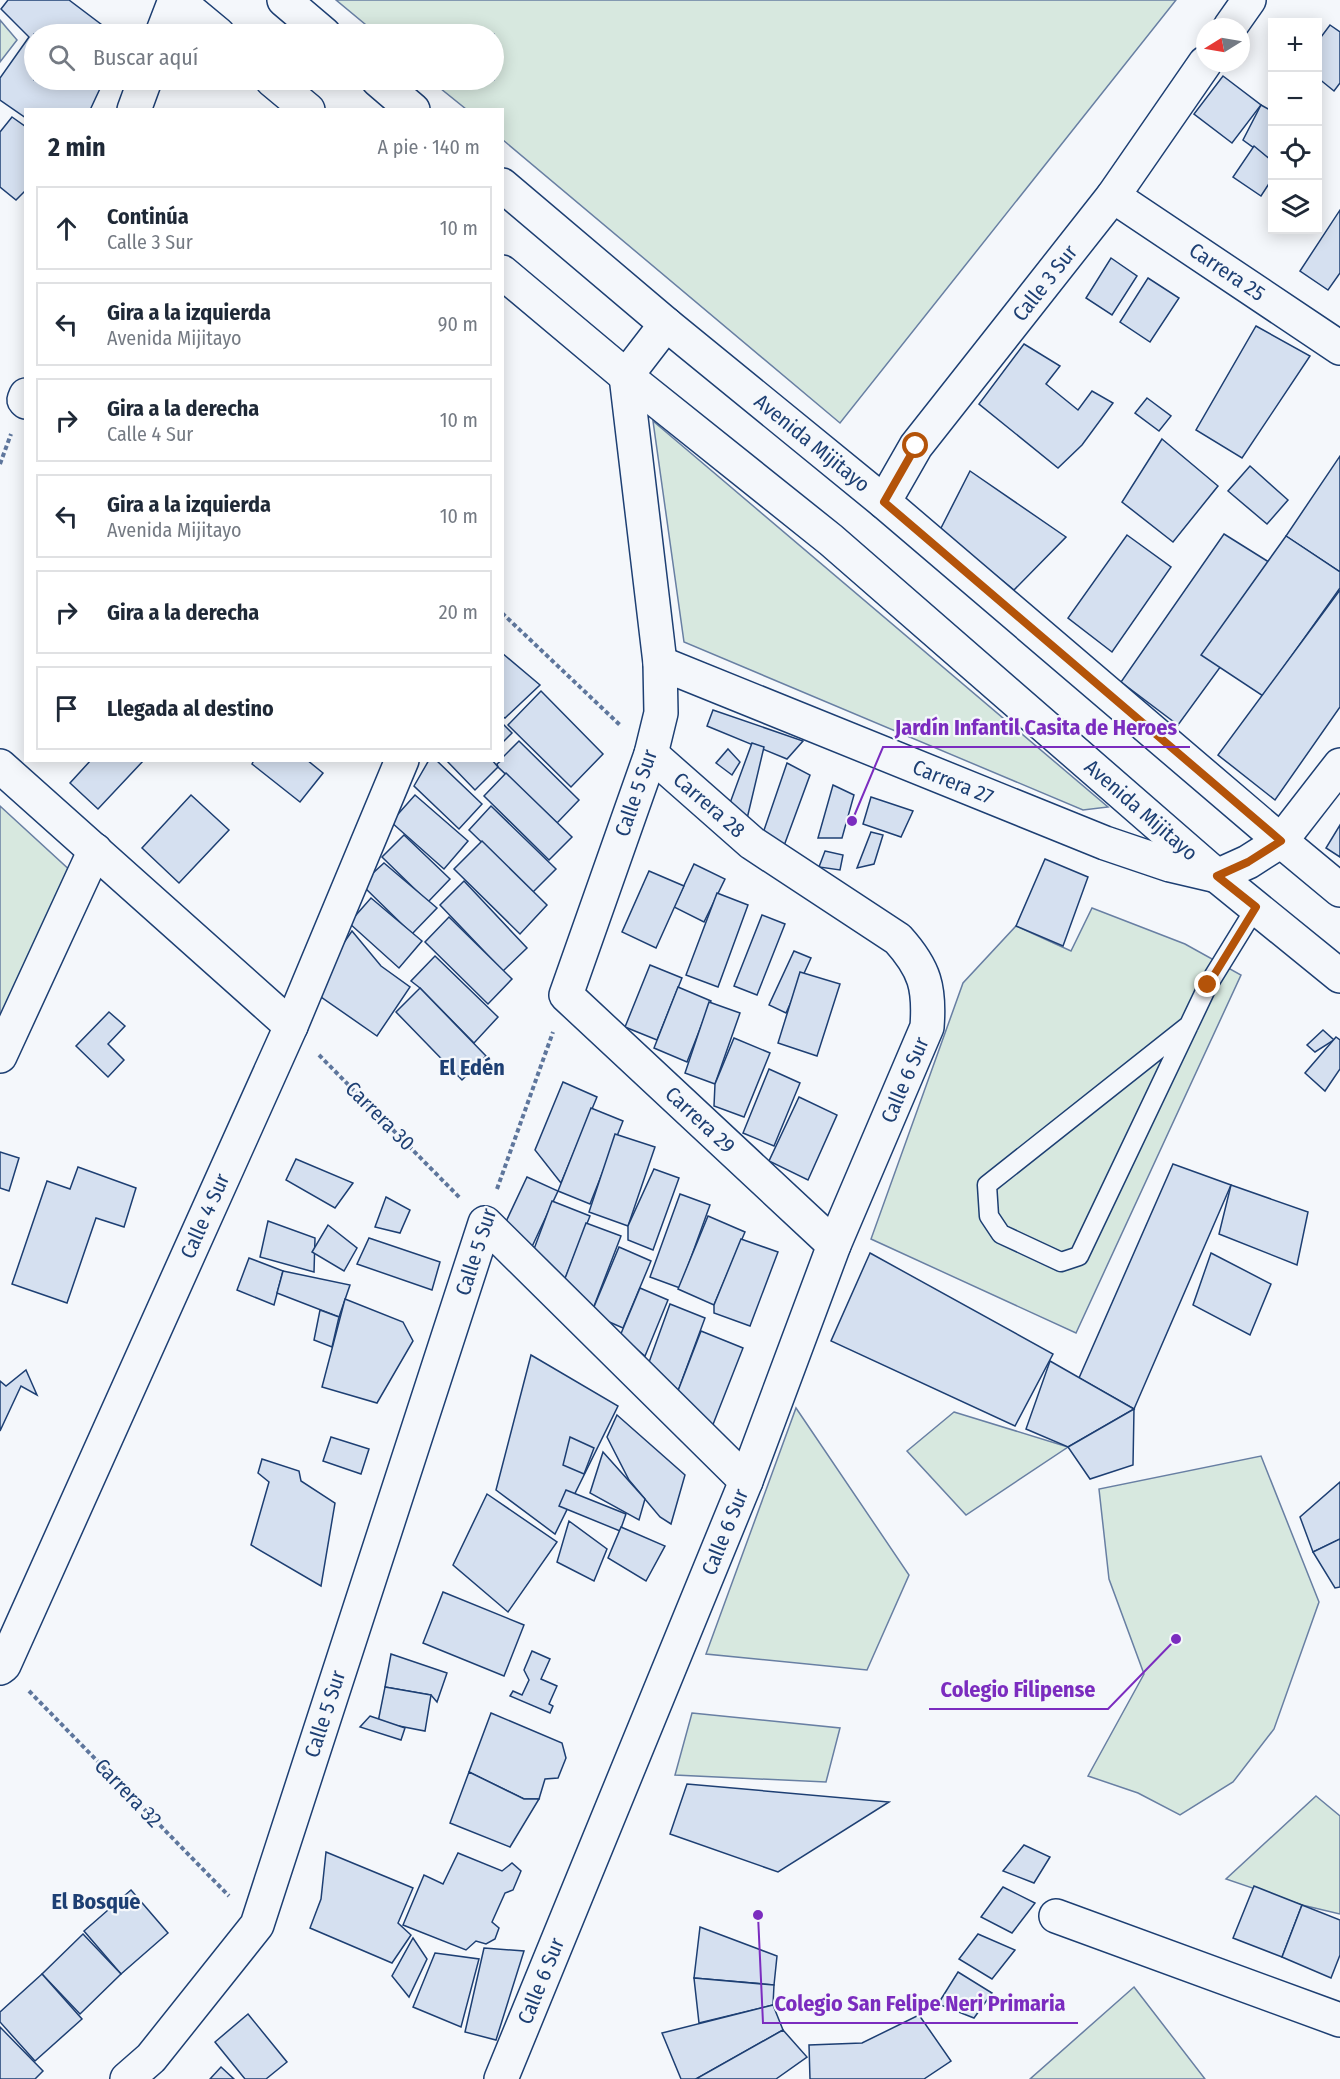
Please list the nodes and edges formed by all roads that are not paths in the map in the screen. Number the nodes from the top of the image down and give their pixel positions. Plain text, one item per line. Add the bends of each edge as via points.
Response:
1 (176, 0) edge
2 (284, 0) edge
3 (1249, 0) edge
4 (1236, 18) edge
5 (166, 24) edge
6 (206, 24) edge
7 (312, 24) edge
8 (1199, 72) edge
9 (141, 90) edge
10 (284, 90) edge
11 (390, 90) edge
12 (135, 108) edge
13 (306, 108) edge
14 (411, 108) edge
15 (504, 187) edge
16 (1113, 196) junction
17 (504, 274) edge
18 (666, 324) junction
19 (1340, 348) edge
20 (626, 376) junction
21 (884, 502) junction
22 (660, 663) junction
23 (651, 754) junction
24 (401, 762) edge
25 (1340, 765) edge
26 (0, 766) edge
27 (1281, 841) junction
28 (95, 850) junction
29 (1217, 876) junction
30 (1340, 890) edge
31 (1256, 907) junction
32 (1340, 976) edge
33 (924, 980) joint
34 (566, 995) joint
35 (1189, 1025) junction
36 (291, 1026) junction
37 (0, 1056) edge
38 (834, 1245) junction
39 (746, 1481) junction
40 (1, 1665) edge
41 (1056, 1916) dead end
42 (1340, 2020) edge
43 (127, 2079) edge
44 (501, 2079) edge

1 - 5 street
1 - 6 street
2 - 7 street
3 - 4 street
8 - 16 street, Calle 3 Sur
9 - 12 street
10 - 13 street
11 - 14 street
15 - 18 street, Avenida Mijitayo
16 - 19 street, Carrera 25
16 - 21 street, Calle 3 Sur via 916,446
17 - 20 street, Avenida Mijitayo
18 - 20 street
18 - 21 street, Avenida Mijitayo
20 - 22 street, Calle 5 Sur
20 - 29 street, Avenida Mijitayo via 831,540
21 - 27 street, Avenida Mijitayo
22 - 23 street, Calle 5 Sur via 661,713
22 - 29 street, Carrera 27 via 1105,843 1170,866
23 - 33 street, Carrera 28 via 752,843 898,939 914,957
23 - 34 street, Calle 5 Sur
24 - 36 street, Calle 4 Sur
25 - 27 street
26 - 28 street
27 - 29 street
27 - 30 street, Avenida Mijitayo
28 - 36 street
28 - 37 street
29 - 31 street, Avenida Mijitayo
31 - 32 street, Avenida Mijitayo
31 - 35 lane via 1208,985
33 - 38 street, Calle 6 Sur via 929,1003 927,1027
34 - 38 street, Carrera 29
35 - 35 lane via 1079,1256 1061,1262 1001,1234 989,1216 987,1185
36 - 40 street, Calle 4 Sur
38 - 39 street, Calle 6 Sur
39 - 43 street, Calle 5 Sur via 485,1223 256,1924 151,2058
39 - 44 street, Calle 6 Sur
41 - 42 street

